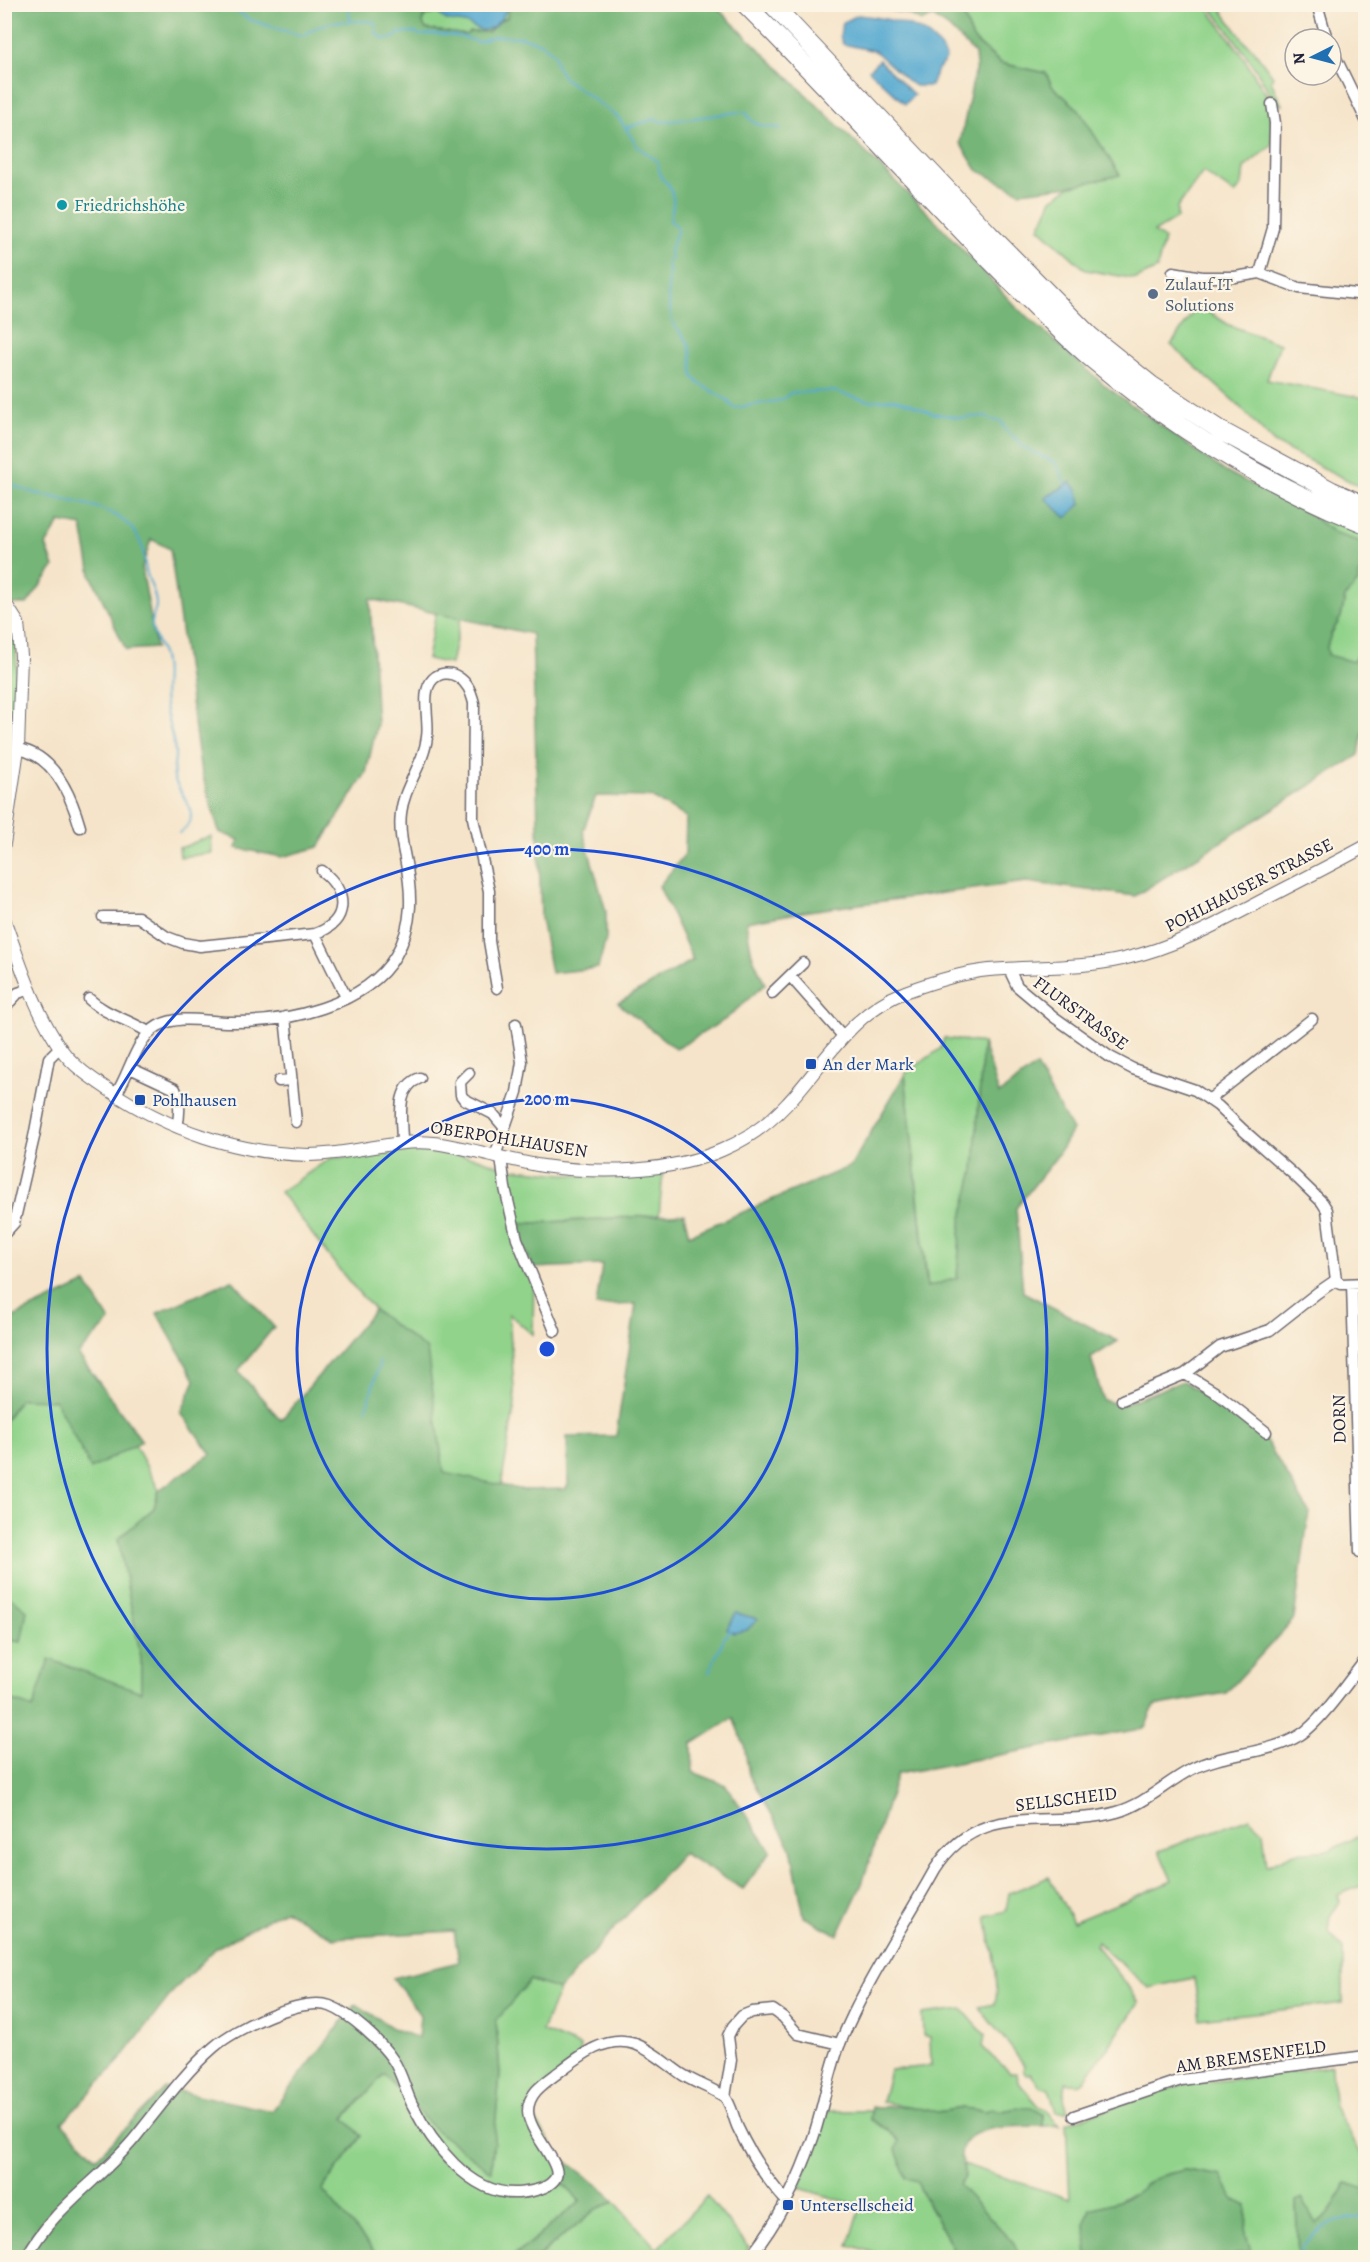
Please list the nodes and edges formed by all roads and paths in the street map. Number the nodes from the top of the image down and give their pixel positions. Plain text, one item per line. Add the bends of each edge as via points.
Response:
1 (745, 4) edge
2 (772, 4) edge
3 (1317, 4) edge
4 (1324, 27) edge
5 (1343, 73) edge
6 (1272, 104) dead end
7 (1365, 120) edge
8 (1173, 272) dead end
9 (1260, 273) junction
10 (1365, 295) edge
11 (1365, 506) edge
12 (1365, 524) edge
13 (4, 601) edge
14 (18, 749) junction
15 (8, 807) edge
16 (80, 827) dead end
17 (4, 844) edge
18 (1365, 846) edge
19 (321, 871) dead end
20 (103, 917) dead end
21 (4, 919) edge
22 (315, 934) junction
23 (803, 963) dead end
24 (1010, 969) junction
25 (790, 976) junction
26 (496, 988) dead end
27 (30, 989) junction
28 (772, 993) dead end
29 (346, 997) junction
30 (89, 999) dead end
31 (4, 1008) edge
32 (285, 1017) junction
33 (1312, 1019) dead end
34 (516, 1024) dead end
35 (150, 1033) junction
36 (843, 1036) junction
37 (60, 1047) junction
38 (130, 1068) junction
39 (470, 1074) dead end
40 (420, 1078) dead end
41 (291, 1080) junction
42 (279, 1081) dead end
43 (116, 1094) junction
44 (1210, 1100) junction
45 (296, 1122) dead end
46 (177, 1127) junction
47 (504, 1127) junction
48 (402, 1142) junction
49 (498, 1156) junction
50 (682, 1162) joint
51 (4, 1234) edge
52 (1336, 1280) junction
53 (1365, 1283) edge
54 (1352, 1284) junction
55 (555, 1331) dead end
56 (1185, 1374) junction
57 (1122, 1400) dead end
58 (1266, 1432) dead end
59 (1360, 1552) dead end
60 (1365, 1659) edge
61 (840, 2044) junction
62 (1365, 2056) edge
63 (725, 2097) junction
64 (1074, 2116) dead end
65 (787, 2202) junction
66 (26, 2258) edge
67 (749, 2258) edge

1 - 12 highway via 1023,294 1089,356 1160,411 1231,458
2 - 11 highway via 990,236 1121,362 1222,432
3 - 4 street
5 - 7 street
6 - 9 street via 1273,228
8 - 9 street via 1202,277
9 - 10 street via 1299,288
13 - 14 street via 18,623
14 - 15 street
14 - 16 street via 38,756 57,775 68,792
15 - 17 street
18 - 24 street, POHLHAUSER STRASSE via 1221,922 1156,950 1089,965
19 - 22 street via 338,888 342,905 335,923
20 - 22 street via 138,917 167,937 200,946
21 - 27 street, OBERPOHLHAUSEN
22 - 29 street
23 - 25 street
24 - 36 street, POHLHAUSER STRASSE via 956,976 896,995
24 - 44 street, FLURSTRASSE via 1017,986 1110,1057
25 - 28 street
25 - 36 street
26 - 29 street via 489,941 489,891 473,818 474,703 464,680 446,673 434,678 428,689 427,740 402,805 401,831 410,889 407,929 397,953 379,976 366,988
27 - 31 street via 18,993
27 - 37 street, OBERPOHLHAUSEN
29 - 32 street
30 - 35 street
32 - 35 street via 231,1022 180,1019
32 - 41 street
33 - 44 street
34 - 47 street via 522,1062 517,1092
35 - 38 street
36 - 50 street, POHLHAUSER STRASSE via 796,1094 767,1122 743,1140
37 - 43 street, OBERPOHLHAUSEN via 76,1066
37 - 51 street via 49,1058 14,1223
38 - 43 street
38 - 46 street via 175,1089 180,1114
39 - 47 street, OBERPOHLHAUSEN via 460,1082 461,1095 493,1114
40 - 48 street, OBERPOHLHAUSEN via 406,1087 402,1096
41 - 42 street
41 - 45 street
43 - 46 street, OBERPOHLHAUSEN
44 - 52 street, FLURSTRASSE via 1322,1202 1327,1210
46 - 48 street, OBERPOHLHAUSEN via 229,1144 293,1154 319,1155
47 - 49 street
48 - 49 street, OBERPOHLHAUSEN via 435,1143
49 - 50 street, OBERPOHLHAUSEN via 542,1166 592,1170
49 - 55 street via 517,1239
52 - 54 street
52 - 56 street via 1273,1328 1216,1348
53 - 54 street
54 - 59 street, DORN
56 - 57 street
56 - 58 street
60 - 61 street, SELLSCHEID via 1314,1723 1294,1738 1192,1768 1120,1812 993,1824 962,1838 934,1869
61 - 63 street via 798,2034 773,2010 742,2016 729,2036 731,2060
61 - 65 street, SELLSCHEID via 813,2137
62 - 64 street, AM BREMSENFELD via 1182,2080
63 - 65 street via 758,2165
63 - 66 street via 643,2048 627,2042 602,2044 563,2068 532,2096 528,2113 536,2135 555,2165 555,2179 522,2193 492,2190 466,2174 439,2146 424,2127 393,2059 366,2031 331,2006 310,2004 236,2031 213,2048 106,2170 41,2232
65 - 67 street, SELLSCHEID

